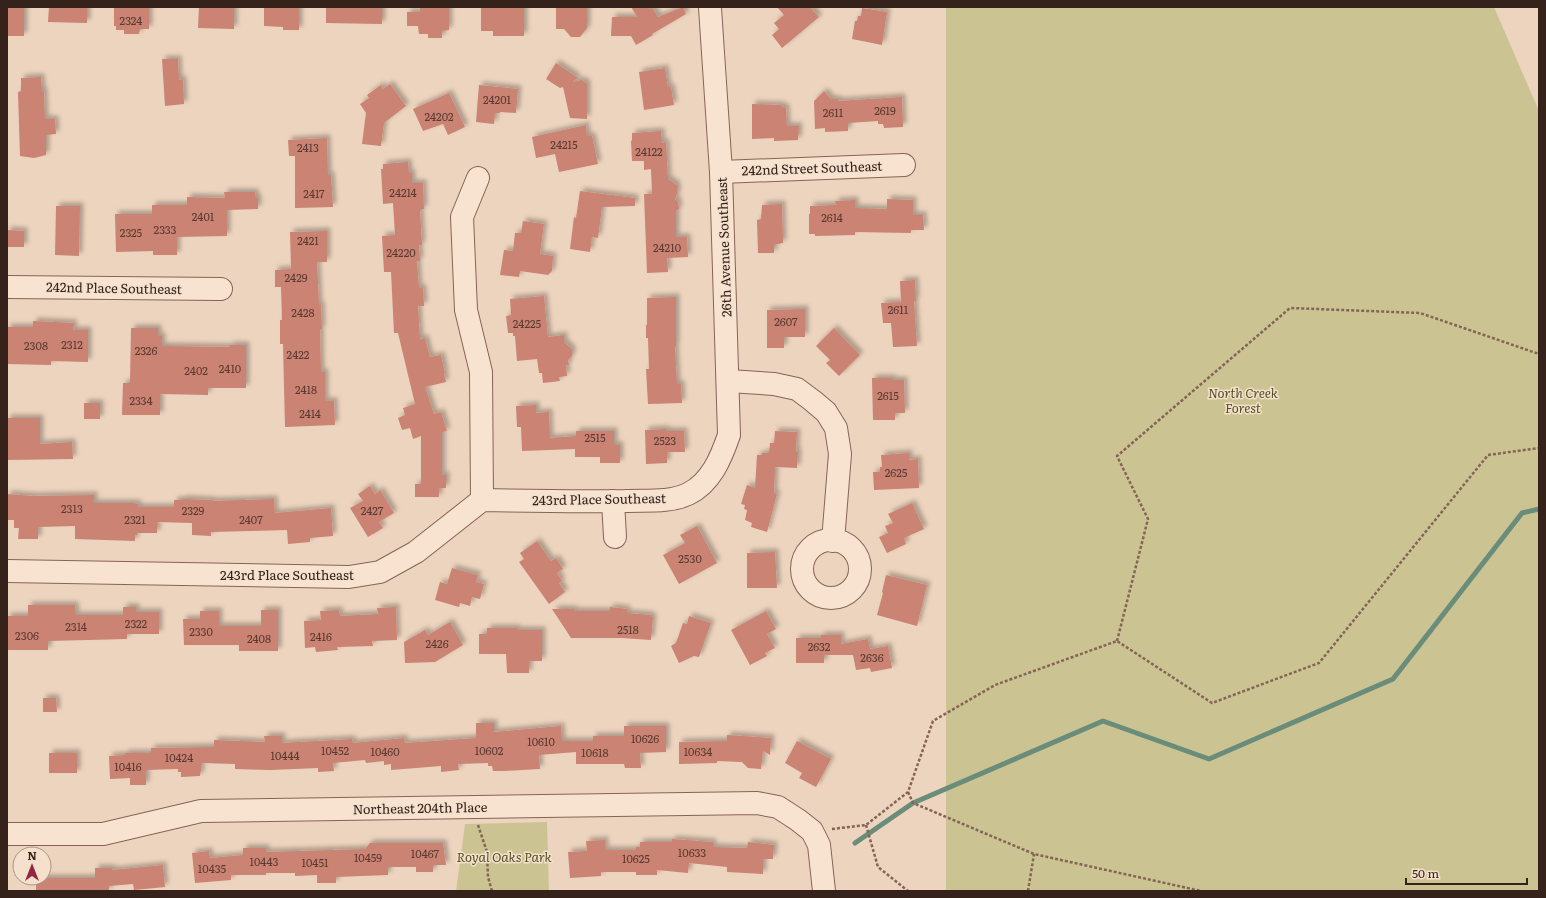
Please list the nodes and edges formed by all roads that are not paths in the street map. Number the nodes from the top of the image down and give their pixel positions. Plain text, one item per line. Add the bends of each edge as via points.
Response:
1 (710, 7) edge
2 (904, 165) dead end
3 (721, 172) junction
4 (478, 178) dead end
5 (7, 287) edge
6 (221, 289) dead end
7 (728, 381) junction
8 (706, 480) joint
9 (482, 500) junction
10 (612, 501) junction
11 (615, 537) dead end
12 (833, 541) dead end
13 (7, 571) edge
14 (7, 834) edge
15 (824, 891) edge

1 - 3 street, 26th Avenue Southeast
2 - 3 street, 242nd Street Southeast
3 - 7 street, 26th Avenue Southeast
4 - 9 street via 462,217 466,310 480,372
5 - 6 street, 242nd Place Southeast
7 - 8 street, 26th Avenue Southeast via 729,435 721,459
7 - 12 street via 774,384 797,389 826,412 836,428 840,454
8 - 10 street, 243rd Place Southeast via 688,493 667,500
9 - 10 street, 243rd Place Southeast
9 - 13 street, 243rd Place Southeast via 416,552 380,572 349,577
10 - 11 street
14 - 15 street, Northeast 204th Place via 103,834 200,811 757,803 778,807 798,820 815,838

